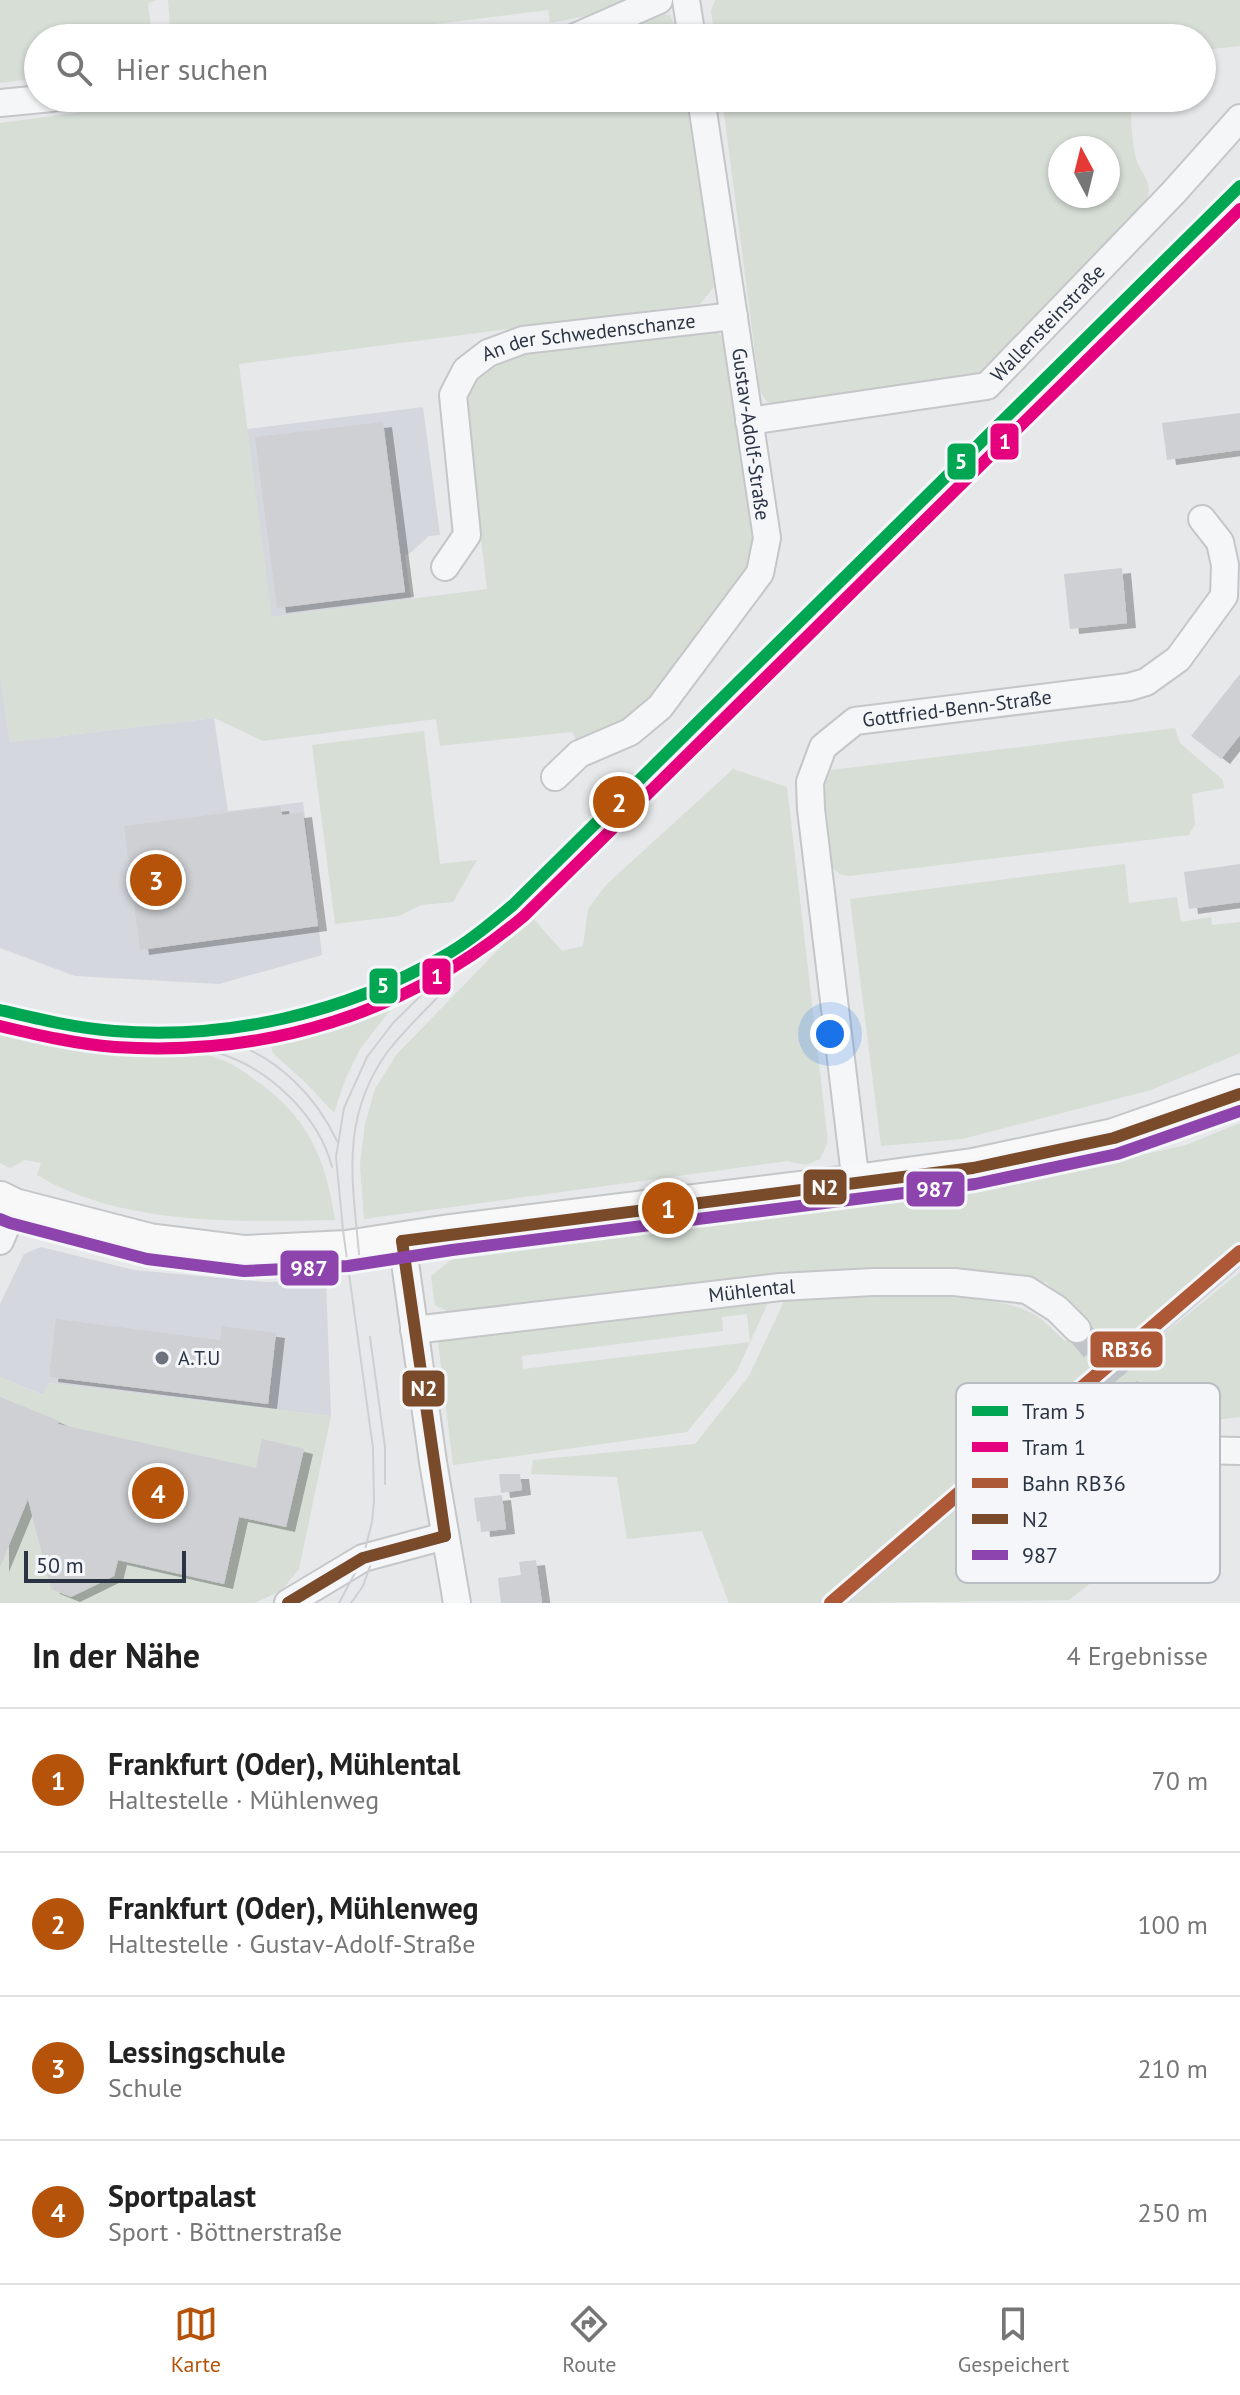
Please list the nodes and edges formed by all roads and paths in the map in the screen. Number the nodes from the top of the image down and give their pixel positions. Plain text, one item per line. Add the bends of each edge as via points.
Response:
1 (686, 0) edge
2 (658, 1) edge
3 (605, 24) edge
4 (690, 24) edge
5 (24, 101) edge
6 (0, 103) edge
7 (703, 112) edge
8 (1240, 118) edge
9 (734, 316) junction
10 (749, 421) junction
11 (1202, 519) dead end
12 (445, 567) dead end
13 (555, 777) dead end
14 (1240, 1094) edge
15 (856, 1184) junction
16 (5, 1216) edge
17 (402, 1241) junction
18 (1077, 1329) tunnel mouth
19 (414, 1330) junction
20 (1220, 1451) edge
21 (1240, 1451) edge
22 (445, 1536) junction
23 (288, 1603) edge
24 (457, 1603) edge

1 - 4 street
2 - 3 street
5 - 6 street
7 - 9 street, Gustav-Adolf-Straße
8 - 10 street, Wallensteinstraße via 987,386
9 - 10 street, Gustav-Adolf-Straße
9 - 12 street, An der Schwedenschanze via 523,340 488,353 466,370 453,395 467,535
10 - 13 street, Gustav-Adolf-Straße via 767,538 760,573 660,707 630,732 579,754
11 - 15 street, Gottfried-Benn-Straße via 1220,542 1224,596 1178,659 1146,682 855,721 823,747 810,782 811,809
14 - 15 street via 1114,1138 973,1168
15 - 17 street
16 - 17 street via 245,1255 347,1250
17 - 19 street
18 - 19 street, Mühlental via 1027,1290 954,1282 873,1282 780,1287
19 - 22 street
20 - 21 street
22 - 23 street via 363,1558
22 - 24 street

